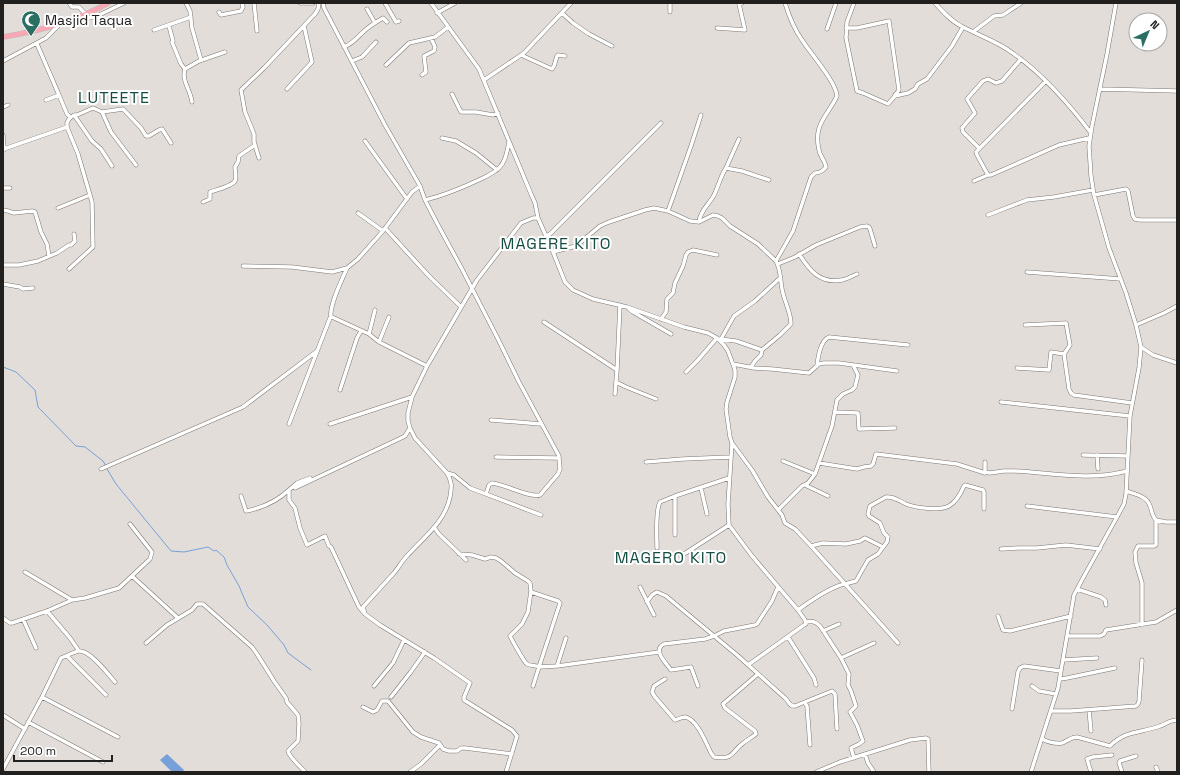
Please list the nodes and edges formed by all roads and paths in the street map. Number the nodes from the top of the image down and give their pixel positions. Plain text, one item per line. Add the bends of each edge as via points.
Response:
1 (69, 3) edge
2 (108, 3) edge
3 (124, 3) edge
4 (186, 3) edge
5 (242, 3) edge
6 (254, 3) edge
7 (300, 3) edge
8 (313, 3) edge
9 (319, 3) edge
10 (323, 3) edge
11 (385, 3) edge
12 (431, 3) edge
13 (454, 3) edge
14 (571, 3) edge
15 (670, 3) edge
16 (742, 3) edge
17 (785, 3) edge
18 (836, 3) edge
19 (854, 3) edge
20 (935, 3) edge
21 (1020, 3) edge
22 (1116, 3) edge
23 (566, 5) edge
24 (367, 10) dead end
25 (219, 12) dead end
26 (670, 12) dead end
27 (437, 13) junction
28 (562, 13) junction
29 (86, 15) junction
30 (191, 17) junction
31 (400, 21) dead end
32 (387, 22) dead end
33 (375, 23) junction
34 (60, 24) junction
35 (169, 26) junction
36 (304, 26) junction
37 (448, 27) junction
38 (963, 27) junction
39 (717, 28) dead end
40 (846, 28) junction
41 (826, 29) dead end
42 (154, 30) dead end
43 (257, 31) dead end
44 (973, 32) junction
45 (3, 37) edge
46 (431, 38) junction
47 (376, 42) dead end
48 (37, 44) junction
49 (612, 46) dead end
50 (344, 47) junction
51 (225, 52) dead end
52 (521, 55) junction
53 (565, 56) dead end
54 (1021, 59) junction
55 (202, 60) junction
56 (3, 61) edge
57 (352, 61) junction
58 (386, 66) dead end
59 (185, 69) junction
60 (422, 75) dead end
61 (484, 80) junction
62 (1046, 82) junction
63 (287, 89) dead end
64 (1100, 89) junction
65 (1177, 91) edge
66 (452, 94) dead end
67 (59, 95) junction
68 (895, 96) junction
69 (46, 100) dead end
70 (192, 102) dead end
71 (8, 105) dead end
72 (3, 107) edge
73 (102, 112) junction
74 (498, 113) junction
75 (700, 115) dead end
76 (72, 116) junction
77 (661, 123) dead end
78 (67, 127) junction
79 (1091, 133) junction
80 (3, 135) edge
81 (442, 138) dead end
82 (1089, 138) junction
83 (738, 139) dead end
84 (365, 141) dead end
85 (509, 141) junction
86 (171, 144) dead end
87 (255, 145) junction
88 (979, 148) junction
89 (3, 150) edge
90 (259, 158) dead end
91 (136, 165) dead end
92 (112, 166) dead end
93 (726, 168) junction
94 (497, 170) junction
95 (988, 175) junction
96 (769, 180) dead end
97 (974, 181) dead end
98 (420, 186) junction
99 (3, 188) edge
100 (10, 188) dead end
101 (1094, 193) junction
102 (90, 195) junction
103 (407, 198) junction
104 (425, 200) junction
105 (203, 202) dead end
106 (58, 208) dead end
107 (3, 210) edge
108 (668, 211) junction
109 (358, 213) dead end
110 (988, 215) dead end
111 (538, 218) junction
112 (1177, 220) edge
113 (699, 222) junction
114 (384, 229) junction
115 (74, 234) dead end
116 (546, 236) junction
117 (875, 246) dead end
118 (553, 252) junction
119 (799, 254) junction
120 (717, 255) dead end
121 (48, 256) junction
122 (777, 263) junction
123 (3, 265) edge
124 (243, 266) dead end
125 (347, 268) junction
126 (69, 269) dead end
127 (1027, 272) dead end
128 (857, 274) dead end
129 (780, 278) junction
130 (1121, 279) junction
131 (3, 284) edge
132 (33, 288) dead end
133 (472, 289) junction
134 (620, 305) junction
135 (1177, 306) edge
136 (461, 307) junction
137 (627, 307) junction
138 (375, 310) dead end
139 (331, 317) junction
140 (389, 317) dead end
141 (661, 319) junction
142 (544, 322) dead end
143 (1025, 325) dead end
144 (1136, 325) junction
145 (361, 331) junction
146 (369, 334) junction
147 (671, 334) dead end
148 (719, 338) junction
149 (379, 342) junction
150 (908, 345) dead end
151 (1141, 347) junction
152 (762, 350) junction
153 (317, 351) junction
154 (1064, 354) junction
155 (1177, 363) edge
156 (733, 364) junction
157 (853, 365) junction
158 (427, 366) junction
159 (817, 366) junction
160 (861, 366) junction
161 (751, 367) junction
162 (1017, 368) dead end
163 (617, 370) junction
164 (897, 371) dead end
165 (686, 372) dead end
166 (858, 375) junction
167 (616, 382) junction
168 (340, 390) dead end
169 (615, 394) dead end
170 (412, 397) junction
171 (656, 399) dead end
172 (1001, 402) dead end
173 (1132, 403) junction
174 (835, 412) junction
175 (1130, 416) junction
176 (491, 420) dead end
177 (289, 424) dead end
178 (330, 424) dead end
179 (541, 424) junction
180 (410, 428) junction
181 (895, 428) dead end
182 (732, 443) junction
183 (1083, 455) dead end
184 (1097, 455) junction
185 (1128, 456) junction
186 (496, 457) dead end
187 (730, 457) junction
188 (559, 458) junction
189 (783, 461) dead end
190 (646, 462) dead end
191 (985, 462) dead end
192 (819, 463) junction
193 (101, 469) dead end
194 (1098, 469) dead end
195 (1127, 471) junction
196 (448, 473) junction
197 (985, 473) junction
198 (815, 474) junction
199 (310, 478) dead end
200 (729, 478) junction
201 (805, 485) junction
202 (701, 488) junction
203 (289, 490) junction
204 (1126, 491) junction
205 (486, 494) junction
206 (241, 496) dead end
207 (675, 496) junction
208 (828, 496) dead end
209 (1027, 506) dead end
210 (984, 509) dead end
211 (778, 510) junction
212 (707, 514) dead end
213 (541, 515) dead end
214 (1117, 517) junction
215 (1156, 520) junction
216 (1177, 522) edge
217 (130, 524) dead end
218 (729, 525) junction
219 (434, 527) junction
220 (675, 535) dead end
221 (811, 546) junction
222 (884, 547) junction
223 (657, 548) dead end
224 (1001, 549) dead end
225 (1100, 549) junction
226 (459, 554) junction
227 (681, 556) dead end
228 (466, 560) dead end
229 (24, 572) dead end
230 (132, 576) junction
231 (845, 584) junction
232 (640, 587) dead end
233 (778, 587) junction
234 (1077, 589) junction
235 (531, 592) junction
236 (72, 600) junction
237 (647, 602) junction
238 (1106, 605) dead end
239 (361, 607) junction
240 (798, 610) junction
241 (1177, 610) edge
242 (47, 611) junction
243 (654, 615) dead end
244 (998, 616) dead end
245 (1071, 616) junction
246 (3, 618) edge
247 (178, 618) junction
248 (23, 619) junction
249 (806, 622) junction
250 (838, 624) dead end
251 (1142, 625) junction
252 (823, 631) junction
253 (714, 636) junction
254 (1068, 636) junction
255 (788, 637) junction
256 (566, 638) dead end
257 (404, 640) junction
258 (146, 643) dead end
259 (874, 643) dead end
260 (898, 643) dead end
261 (36, 648) dead end
262 (79, 651) junction
263 (425, 652) junction
264 (659, 652) junction
265 (67, 656) junction
266 (841, 658) junction
267 (1097, 658) dead end
268 (1063, 660) junction
269 (1142, 660) dead end
270 (748, 665) junction
271 (557, 666) junction
272 (539, 667) junction
273 (1115, 668) dead end
274 (1061, 671) junction
275 (758, 674) junction
276 (1060, 678) junction
277 (665, 679) dead end
278 (115, 682) dead end
279 (816, 685) dead end
280 (374, 686) dead end
281 (533, 686) dead end
282 (698, 686) dead end
283 (1032, 686) dead end
284 (1056, 694) junction
285 (106, 695) dead end
286 (42, 697) junction
287 (390, 697) dead end
288 (805, 703) junction
289 (363, 707) dead end
290 (1012, 709) dead end
291 (1089, 710) junction
292 (1051, 711) junction
293 (3, 714) edge
294 (1177, 720) edge
295 (28, 722) junction
296 (25, 729) junction
297 (837, 729) dead end
298 (1091, 732) dead end
299 (118, 737) dead end
300 (1042, 739) junction
301 (440, 745) junction
302 (810, 745) dead end
303 (512, 754) junction
304 (865, 754) junction
305 (1112, 755) dead end
306 (1136, 756) dead end
307 (854, 758) junction
308 (103, 762) dead end
309 (1156, 767) dead end
310 (3, 769) edge
311 (305, 772) edge
312 (410, 772) edge
313 (506, 772) edge
314 (816, 772) edge
315 (874, 772) edge
316 (929, 772) edge
317 (1031, 772) edge
318 (1091, 772) edge
319 (1122, 772) edge
320 (1158, 772) edge

1 - 29 street via 72,7 79,7
2 - 29 main road
3 - 29 street via 95,17 89,18
4 - 30 street
5 - 25 street via 241,12 221,15
6 - 43 street
7 - 8 street
9 - 36 street via 316,12
10 - 50 street
11 - 31 street via 396,22
12 - 27 street
13 - 27 street
14 - 23 street
15 - 26 street
16 - 39 street via 739,4 745,30
17 - 122 street via 801,39 821,65 837,96 820,124 818,134 818,150 826,167 811,177 793,231
18 - 41 street
19 - 40 street
20 - 38 street
21 - 44 street via 1003,15 994,16
22 - 64 street
23 - 28 street
24 - 33 street
27 - 37 street
28 - 49 street via 572,23
28 - 52 street
29 - 34 main road
30 - 35 street
30 - 55 street
32 - 33 street via 383,18
33 - 50 street via 358,39
34 - 45 main road
34 - 48 street
35 - 42 street
35 - 59 street via 172,42
36 - 63 street via 312,62
36 - 87 street via 241,90
37 - 46 street
37 - 61 street via 476,63
38 - 44 street
38 - 68 street via 927,78 908,93
40 - 68 street via 857,91 888,104
40 - 68 street via 889,21 899,90
44 - 54 street
46 - 58 street via 409,43
46 - 60 street via 435,47 434,51 424,56 426,72
47 - 57 street via 362,57
48 - 56 street
48 - 67 street
50 - 57 street
51 - 55 street
52 - 53 street via 552,69 557,56
52 - 61 street
54 - 62 street
54 - 88 street via 1002,81 983,81 967,99 975,113 962,128
55 - 59 street
57 - 98 street
59 - 70 street via 184,78
61 - 74 street
62 - 79 street
62 - 88 street
64 - 65 street
64 - 79 street
66 - 74 street via 461,112 493,116
67 - 69 street
67 - 76 street via 67,114
71 - 72 street
73 - 76 street via 92,108
73 - 86 street via 123,109 146,136 162,129
73 - 91 street via 110,130
74 - 85 street
75 - 108 street
76 - 78 street
76 - 92 street
77 - 116 street
78 - 89 street
78 - 102 street
79 - 82 street
80 - 89 street
81 - 94 street via 456,141
82 - 95 street via 1059,145
82 - 101 street
83 - 93 street
84 - 103 street
85 - 94 street via 506,157
85 - 111 street via 532,194
87 - 90 street
87 - 105 street via 240,156 234,168 235,182 211,192 209,199
88 - 95 street via 976,154
93 - 96 street
93 - 113 street via 701,213
94 - 104 street via 445,195
95 - 97 street
98 - 103 street
98 - 104 street
99 - 100 street
101 - 110 street via 1028,200
101 - 112 street via 1126,189 1135,219
101 - 130 street via 1109,248
102 - 106 street
102 - 126 street via 93,204 93,248
103 - 114 street
104 - 133 street
107 - 121 street via 14,213 35,212 47,244
108 - 113 street via 690,221
108 - 118 street via 654,208 617,218 600,226 576,246
109 - 114 street
111 - 116 street
111 - 133 street via 526,220 516,227
113 - 122 street via 713,216 722,218 762,247
114 - 125 street
114 - 136 street
115 - 121 street via 75,241 72,245
116 - 118 street
117 - 119 street via 870,229 866,226
118 - 134 street via 565,282 573,290 593,299
119 - 122 street
119 - 128 street via 816,276 823,279 842,280
120 - 141 street via 693,250 686,254 673,292 667,300 666,312
121 - 123 street via 38,262
122 - 129 street
124 - 125 street via 292,267 332,272
125 - 139 street via 334,300
127 - 130 street
129 - 148 street via 734,316
129 - 152 street via 791,324
130 - 144 street
131 - 132 street via 23,289
133 - 136 street
133 - 179 street
134 - 137 street
134 - 163 street
135 - 144 street
136 - 158 street
137 - 141 street
137 - 147 street
138 - 146 street
139 - 145 street
139 - 153 street
140 - 149 street
141 - 148 street
142 - 163 street
143 - 154 street via 1066,323 1070,345
144 - 151 street
145 - 146 street
145 - 168 street
146 - 149 street
148 - 152 street
148 - 156 street
148 - 165 street
149 - 158 street
150 - 159 street via 829,337 825,339
151 - 155 street via 1152,355
151 - 173 street
152 - 161 street
153 - 177 street
153 - 193 street via 243,407
154 - 162 street via 1052,352 1049,370
154 - 173 street via 1071,393
156 - 161 street
156 - 182 street via 735,377 726,409
157 - 159 street via 824,363
157 - 160 street
157 - 166 street
158 - 170 street
159 - 161 street via 810,373
160 - 164 street
160 - 166 street
163 - 167 street
166 - 174 street via 853,389 838,400
167 - 169 street
167 - 171 street
170 - 178 street
170 - 180 street via 408,413
172 - 175 street
173 - 175 street
174 - 181 street via 858,413 859,429
174 - 192 street
175 - 185 street
176 - 179 street
179 - 188 street
180 - 196 street via 415,438
180 - 203 street via 405,436
182 - 187 street
182 - 211 street
183 - 184 street
184 - 185 street
184 - 194 street
185 - 195 street
186 - 188 street
187 - 190 street
187 - 200 street
188 - 205 street via 558,474 540,495 536,496 492,482
189 - 198 street
191 - 197 street
192 - 197 street via 857,469 871,466 876,454 957,464
192 - 198 street
195 - 197 street via 1108,476 1015,471
195 - 204 street
196 - 205 street via 467,486
196 - 219 street via 452,483 448,506
198 - 201 street
199 - 203 street via 297,483
200 - 202 street
200 - 218 street
201 - 208 street
201 - 211 street
202 - 207 street
202 - 212 street
203 - 206 street via 272,502 246,511
203 - 239 street via 289,500 295,508 307,545 325,536
204 - 214 street
204 - 215 street via 1144,497
205 - 213 street
207 - 220 street
207 - 223 street via 662,500 658,505
209 - 214 street
210 - 222 street via 983,490 965,485 948,507 921,508 896,498 886,497 870,506 868,514 880,523 888,537
211 - 221 street via 785,523
214 - 225 street
215 - 216 street
215 - 251 street via 1156,544 1138,546 1135,552 1142,586
217 - 230 street via 152,552 150,559
218 - 227 street
218 - 233 street
219 - 226 street
219 - 239 street
221 - 222 street via 823,543 850,543 866,538
221 - 231 street
222 - 231 street via 868,560 856,581
224 - 225 street via 1066,545
225 - 234 street
226 - 228 street
226 - 235 street via 485,559 496,558 528,581
229 - 236 street
230 - 236 street via 119,588
230 - 247 street
231 - 240 street via 811,600
231 - 260 street
232 - 237 street
233 - 240 street
233 - 253 street via 757,624 724,631
234 - 238 street via 1101,597
234 - 245 street
235 - 272 street via 527,615 510,636 525,662
235 - 272 street via 560,603
236 - 242 street
237 - 243 street
237 - 253 street via 654,593 662,593
239 - 257 street via 365,614
240 - 249 street
241 - 251 street via 1156,622
242 - 248 street
242 - 262 street
244 - 245 street via 1003,630 1010,631
245 - 254 street
246 - 248 street via 10,623
247 - 258 street
247 - 311 street via 198,604 202,604 252,647 298,715 298,741 288,751
248 - 261 street
249 - 252 street via 816,622
249 - 255 street
250 - 252 street
251 - 254 street via 1106,630 1100,636
252 - 266 street
253 - 264 street via 664,644 659,647
253 - 270 street
254 - 268 street
255 - 270 street
255 - 279 street
256 - 271 street
257 - 263 street
257 - 280 street via 393,663
259 - 266 street
262 - 265 street
262 - 278 street via 85,652 99,663
263 - 287 street
263 - 303 street via 470,683 464,700 512,730 517,736
264 - 271 street
264 - 282 street via 672,670 691,667
265 - 285 street
265 - 286 street via 61,658
266 - 307 street via 849,674 848,685 856,706 850,712 863,740 851,748
267 - 268 street
268 - 274 street
269 - 291 street via 1137,705
270 - 275 street
271 - 272 street
272 - 281 street
273 - 276 street
274 - 276 street
274 - 290 street via 1024,666 1020,668
275 - 277 street via 723,704 756,734 733,755 720,758 714,757 711,753 696,724 688,718 676,720 655,697 653,688
275 - 288 street via 792,706
276 - 284 street
283 - 284 street via 1039,691
284 - 292 street
286 - 295 street
286 - 299 street
288 - 297 street via 833,692
288 - 302 street
289 - 301 street via 373,712 382,701 388,701 413,732
291 - 292 street
291 - 298 street
292 - 300 street
293 - 296 street
294 - 300 street via 1125,735 1110,746 1077,737 1061,743
295 - 296 street
295 - 308 street
296 - 310 street
300 - 317 street
301 - 303 street via 449,751 465,748
301 - 312 street
303 - 313 street
304 - 307 street
304 - 315 street
304 - 316 street via 910,740 926,738
305 - 318 street via 1087,759
306 - 319 street via 1120,761
307 - 314 street
309 - 320 street

